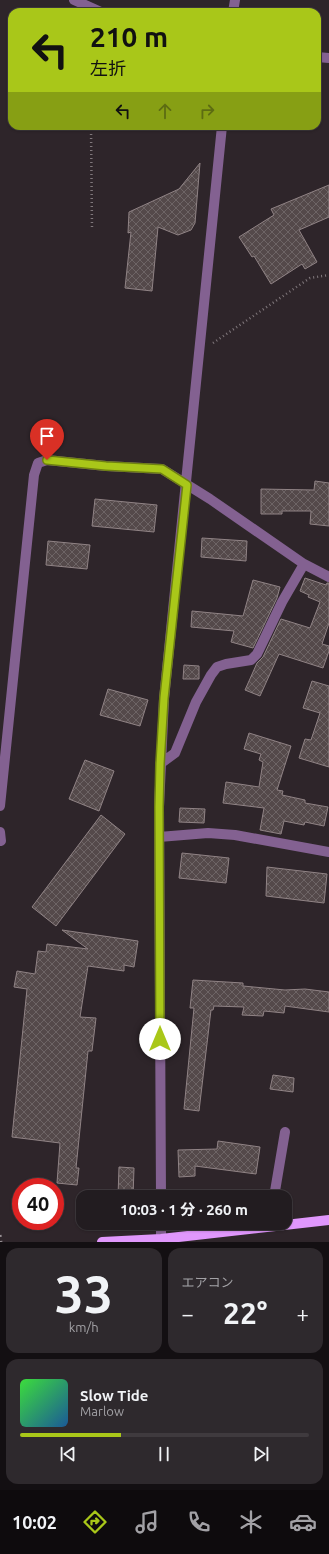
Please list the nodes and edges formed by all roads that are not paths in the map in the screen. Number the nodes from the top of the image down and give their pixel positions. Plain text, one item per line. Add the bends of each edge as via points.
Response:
1 (74, 0) edge
2 (92, 8) edge
3 (222, 130) edge
4 (187, 485) junction
5 (304, 564) junction
6 (329, 577) edge
7 (160, 764) junction
8 (0, 806) edge
9 (159, 837) junction
10 (329, 852) edge
11 (284, 1132) dead end
12 (161, 1190) edge
13 (275, 1190) edge
14 (329, 1220) edge
15 (292, 1223) edge
16 (234, 1230) edge
17 (161, 1240) edge
18 (102, 1242) edge

1 - 2 street
3 - 4 street
4 - 5 street
4 - 7 street via 164,698
4 - 8 street via 162,469 47,460 38,463 34,475
5 - 6 street
5 - 7 street via 256,654 251,660 217,668 196,702 175,753
7 - 9 street
9 - 10 street via 208,833 235,835
9 - 12 street
11 - 13 street
14 - 15 main road
16 - 17 main road
17 - 18 main road

